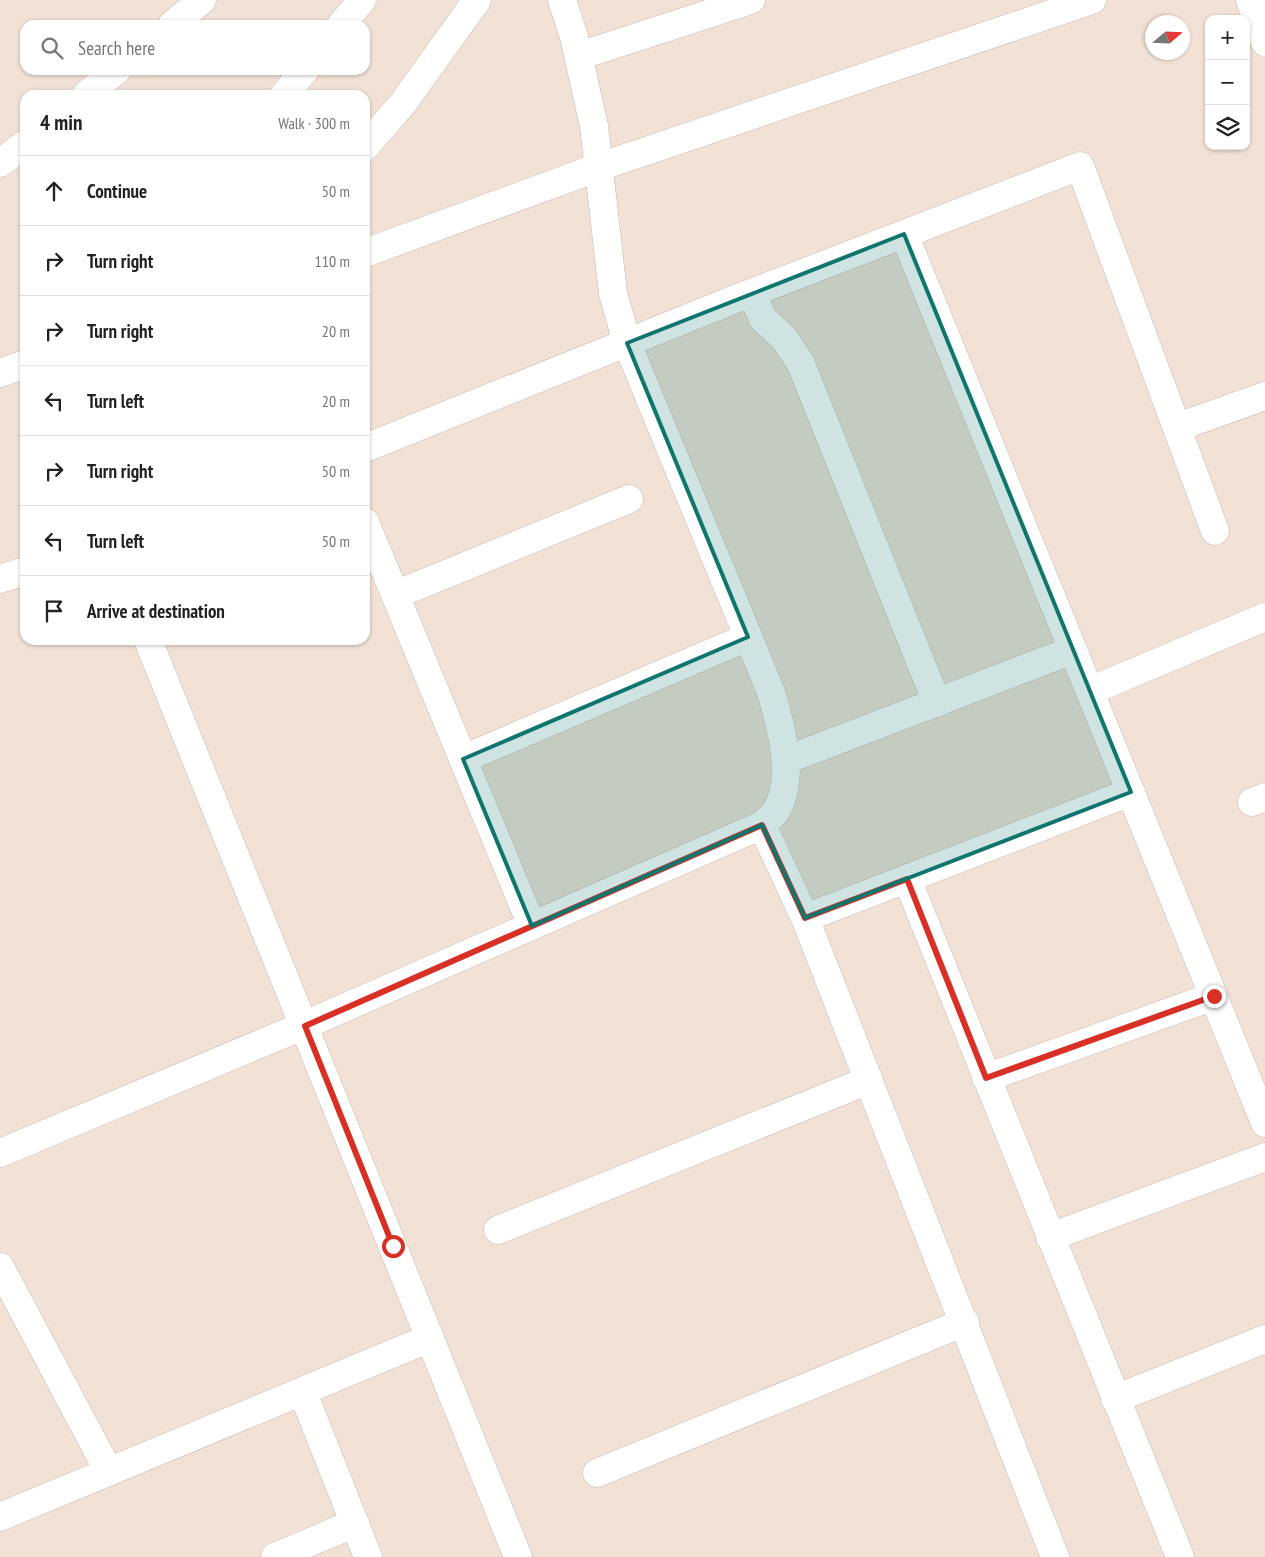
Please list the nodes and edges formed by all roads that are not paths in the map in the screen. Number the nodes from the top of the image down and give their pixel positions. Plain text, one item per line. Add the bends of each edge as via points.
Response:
1 (202, 0) edge
2 (362, 0) edge
3 (477, 0) edge
4 (562, 0) edge
5 (750, 0) edge
6 (1092, 0) edge
7 (1250, 0) edge
8 (178, 20) edge
9 (345, 20) edge
10 (1265, 42) edge
11 (579, 56) junction
12 (111, 75) edge
13 (300, 75) edge
14 (92, 90) edge
15 (288, 90) edge
16 (370, 141) edge
17 (20, 148) edge
18 (0, 163) edge
19 (598, 167) junction
20 (904, 234) junction
21 (370, 251) edge
22 (752, 293) junction
23 (627, 343) junction
24 (20, 366) edge
25 (0, 373) edge
26 (1265, 396) edge
27 (1178, 427) junction
28 (370, 446) edge
29 (629, 499) dead end
30 (1215, 530) dead end
31 (370, 534) edge
32 (20, 573) edge
33 (0, 579) edge
34 (395, 595) junction
35 (1265, 617) edge
36 (748, 638) junction
37 (150, 645) edge
38 (1073, 650) junction
39 (1090, 691) junction
40 (937, 703) junction
41 (463, 759) junction
42 (786, 760) junction
43 (1131, 792) junction
44 (762, 825) junction
45 (907, 879) junction
46 (805, 918) junction
47 (532, 926) junction
48 (1214, 996) junction
49 (305, 1026) junction
50 (986, 1078) junction
51 (869, 1080) junction
52 (1265, 1123) edge
53 (0, 1153) edge
54 (1265, 1157) edge
55 (498, 1230) dead end
56 (1050, 1237) junction
57 (0, 1266) edge
58 (965, 1322) junction
59 (430, 1338) junction
60 (1265, 1339) edge
61 (303, 1392) junction
62 (1115, 1399) junction
63 (109, 1472) junction
64 (597, 1473) dead end
65 (0, 1517) edge
66 (355, 1523) junction
67 (275, 1557) edge
68 (368, 1557) edge
69 (518, 1557) edge
70 (1055, 1557) edge
71 (1180, 1557) edge

1 - 8 street
2 - 9 street
3 - 16 street via 403,103
4 - 11 street
5 - 11 street
6 - 19 street
7 - 10 street
11 - 19 street via 594,126
12 - 14 street
13 - 15 street
17 - 18 street
19 - 21 street
19 - 23 street via 613,293
20 - 22 street
20 - 27 street via 1080,166
20 - 38 street
22 - 23 street
22 - 40 street via 763,319 784,338 801,364
23 - 28 street
23 - 36 street
24 - 25 street
26 - 27 street
27 - 30 street
29 - 34 street
31 - 34 street
32 - 33 street
34 - 41 street
35 - 39 street
36 - 41 street
36 - 42 street via 771,692 782,729
37 - 49 street
38 - 39 street
38 - 40 street
39 - 43 street
40 - 42 street
41 - 47 street
42 - 44 street via 783,794 775,812
43 - 45 street
43 - 48 street
44 - 46 street
44 - 47 street
45 - 46 street
45 - 50 street
46 - 51 street
47 - 49 street
48 - 50 street
48 - 52 street
49 - 53 street
49 - 59 street
50 - 56 street
51 - 55 street
51 - 58 street
54 - 56 street
56 - 62 street
57 - 63 street
58 - 64 street
58 - 70 street
59 - 61 street
59 - 69 street
60 - 62 street
61 - 63 street
61 - 66 street
62 - 71 street
63 - 65 street
66 - 67 street
66 - 68 street

